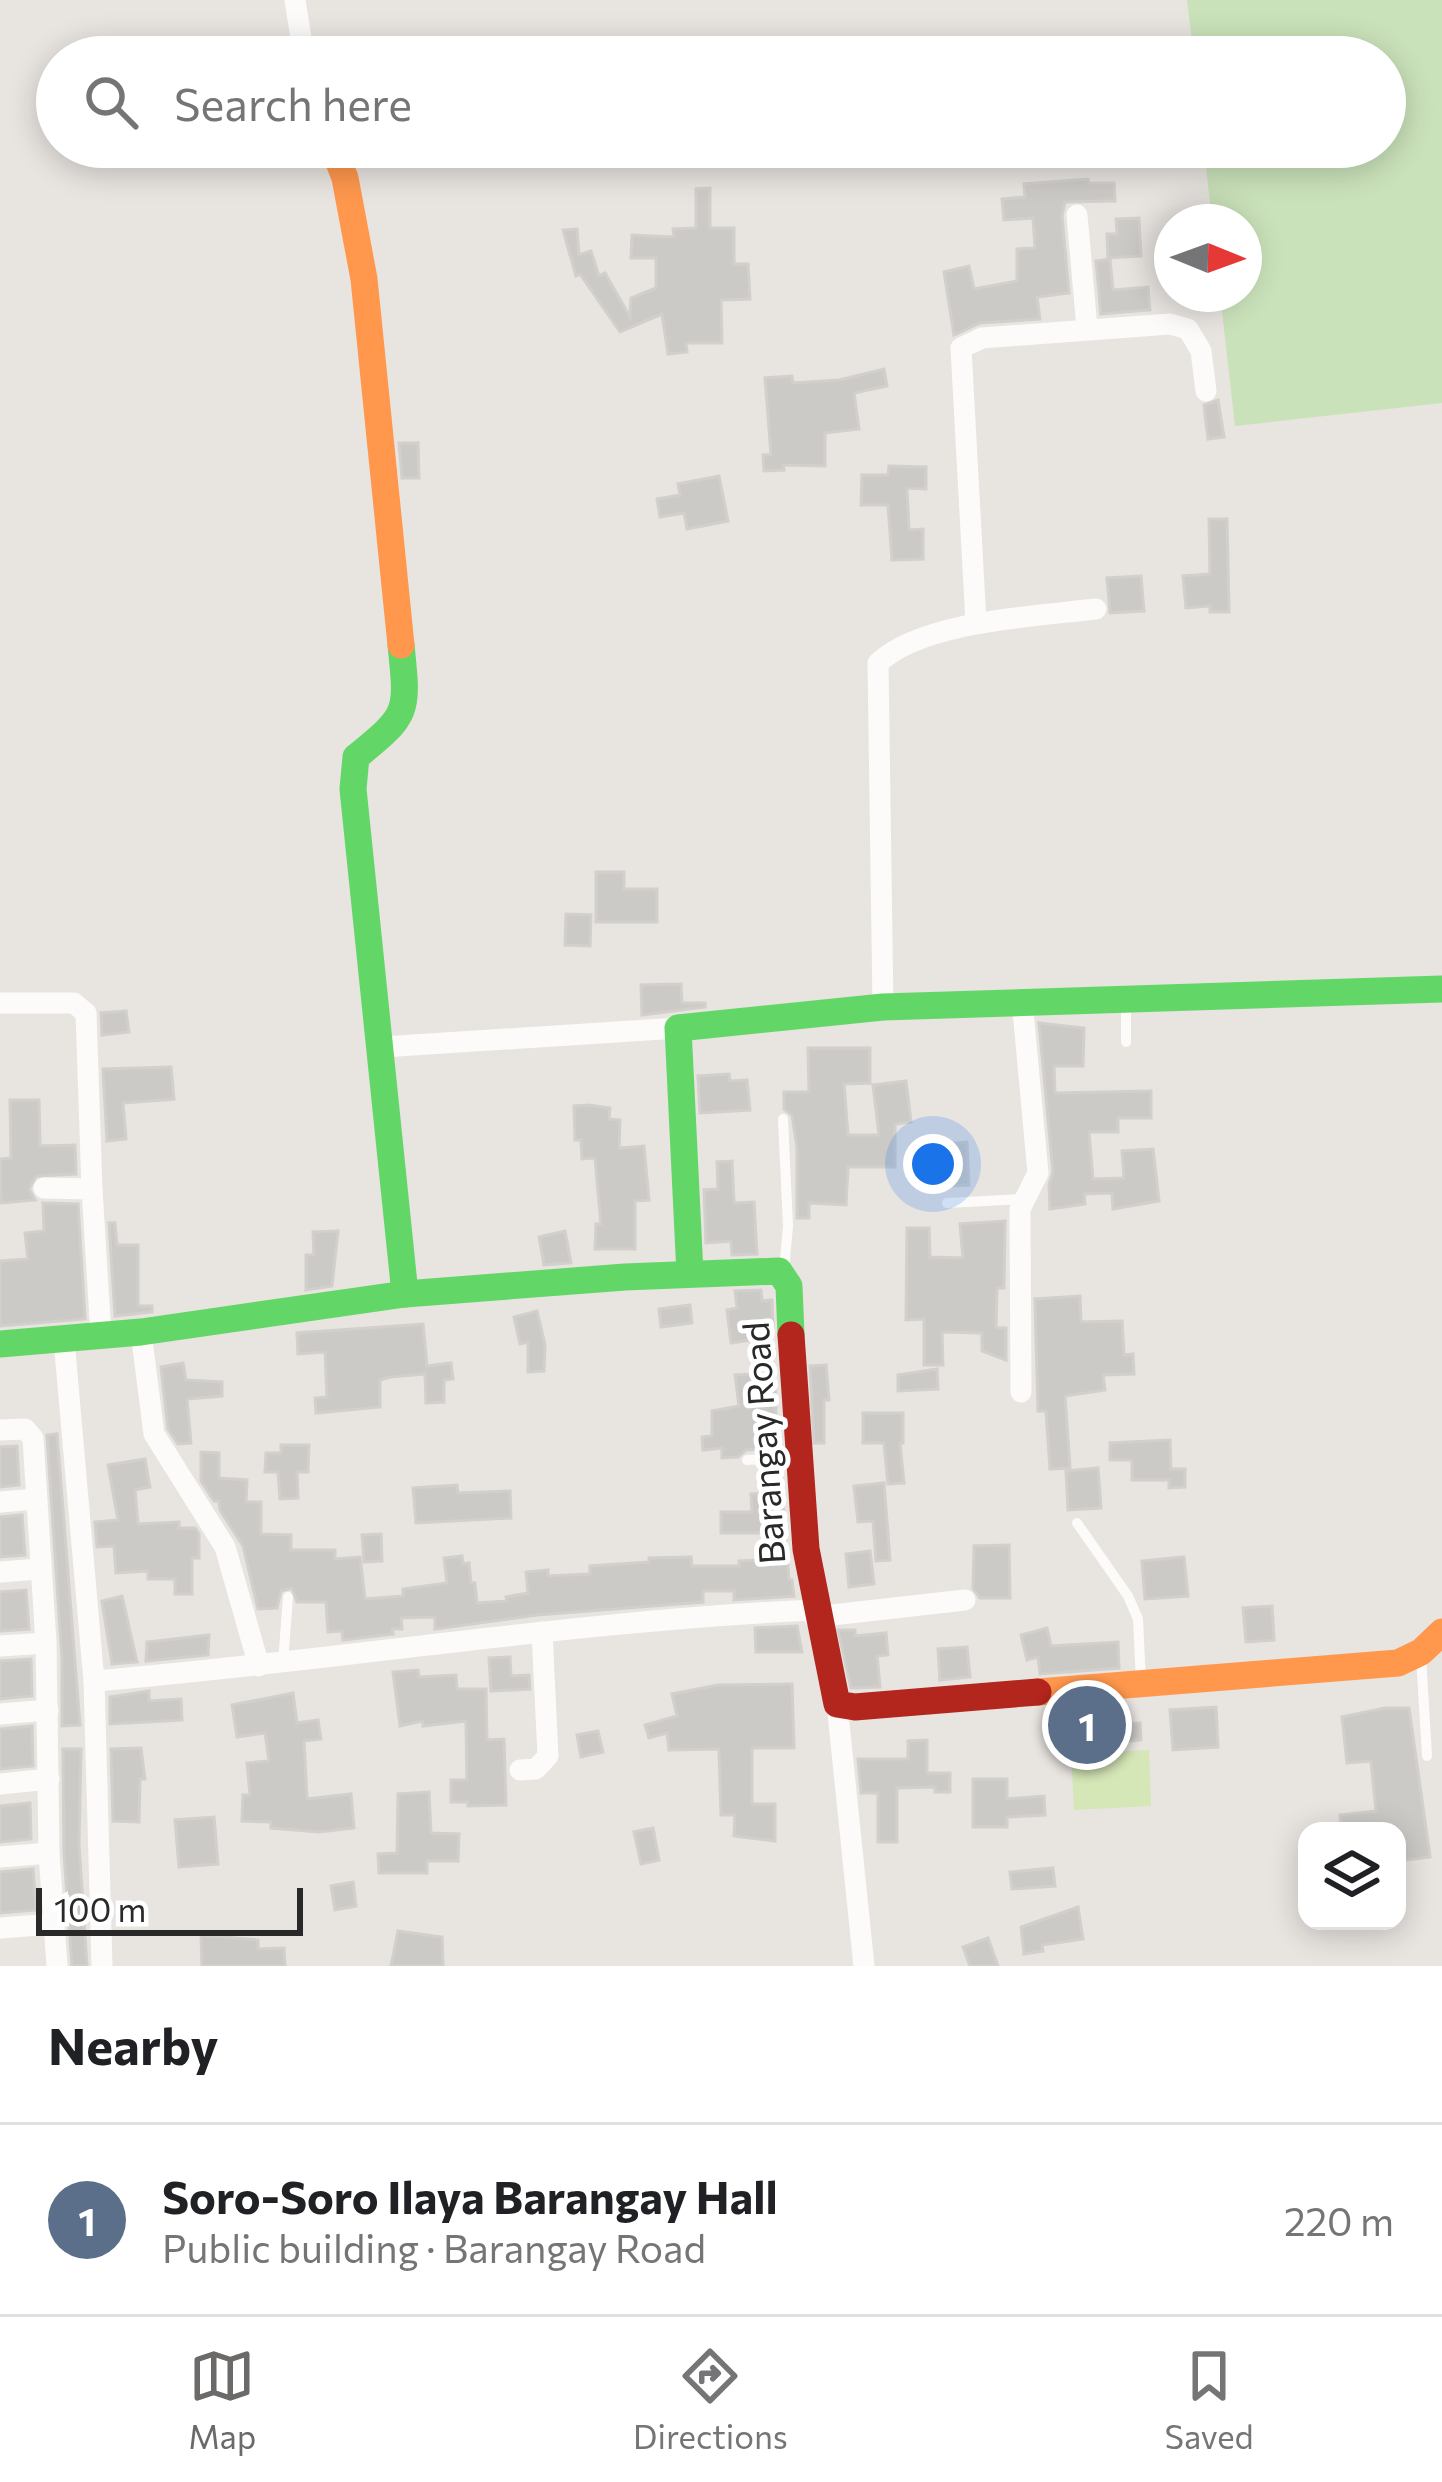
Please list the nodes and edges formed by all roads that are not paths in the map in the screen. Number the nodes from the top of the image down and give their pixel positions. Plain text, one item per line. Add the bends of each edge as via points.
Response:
1 (295, 0) edge
2 (301, 36) edge
3 (341, 168) edge
4 (1077, 215) dead end
5 (1087, 328) junction
6 (1206, 391) dead end
7 (1096, 610) dead end
8 (976, 623) junction
9 (1442, 989) edge
10 (1126, 998) junction
11 (1022, 1000) junction
12 (0, 1003) edge
13 (883, 1007) junction
14 (678, 1028) junction
15 (1126, 1042) dead end
16 (382, 1047) junction
17 (783, 1120) dead end
18 (44, 1188) dead end
19 (92, 1190) junction
20 (1024, 1199) junction
21 (947, 1203) dead end
22 (783, 1273) junction
23 (690, 1274) junction
24 (405, 1294) junction
25 (141, 1332) junction
26 (101, 1336) junction
27 (64, 1340) junction
28 (0, 1344) edge
29 (1021, 1392) dead end
30 (0, 1430) edge
31 (796, 1457) junction
32 (747, 1460) dead end
33 (36, 1499) junction
34 (0, 1502) edge
35 (1077, 1523) dead end
36 (39, 1569) junction
37 (0, 1572) edge
38 (288, 1597) dead end
39 (965, 1600) dead end
40 (813, 1614) junction
41 (542, 1632) junction
42 (1442, 1632) edge
43 (46, 1643) junction
44 (0, 1646) edge
45 (1421, 1652) junction
46 (283, 1663) junction
47 (259, 1666) junction
48 (94, 1681) junction
49 (1141, 1683) junction
50 (837, 1704) junction
51 (48, 1710) junction
52 (0, 1714) edge
53 (1426, 1756) dead end
54 (520, 1770) dead end
55 (49, 1779) junction
56 (0, 1784) edge
57 (49, 1853) junction
58 (0, 1857) edge
59 (53, 1924) junction
60 (0, 1928) edge
61 (57, 1966) edge
62 (102, 1966) edge
63 (864, 1966) edge

1 - 2 street
3 - 16 street via 364,279 406,694 399,722 356,757 353,789
4 - 5 street
5 - 6 street via 1188,329 1201,351
5 - 8 street via 982,338 961,348
7 - 8 street
8 - 13 street via 891,651 878,663
9 - 10 street
10 - 11 street
10 - 15 lane
11 - 13 street
11 - 20 street via 1038,1173
12 - 19 street via 74,1003 86,1013
13 - 14 street
14 - 16 street
14 - 23 street
16 - 24 street
17 - 22 lane
18 - 19 street
19 - 26 street
20 - 21 lane
20 - 29 street
22 - 23 street, Barangay Road
22 - 31 street, Barangay Road
23 - 24 street, Barangay Road
24 - 25 street, Barangay Road
25 - 26 street, Barangay Road
25 - 47 street via 154,1434 225,1547
26 - 27 street, Barangay Road
27 - 28 street, Barangay Road
27 - 48 street
30 - 33 street via 25,1429 33,1438
31 - 32 lane
31 - 40 street, Barangay Road
33 - 34 street
33 - 36 street
35 - 49 lane via 1138,1619
36 - 37 street
36 - 43 street
38 - 46 lane
39 - 40 street
40 - 41 street
40 - 50 street, Barangay Road
41 - 46 street
41 - 54 street via 548,1756
42 - 45 street
43 - 44 street
43 - 51 street
45 - 49 street via 1398,1663
45 - 53 lane
46 - 47 street
47 - 48 street
48 - 62 street
49 - 50 street
50 - 63 street
51 - 52 street
51 - 55 street
55 - 56 street
55 - 57 street
57 - 58 street
57 - 59 street
59 - 60 street
59 - 61 street

